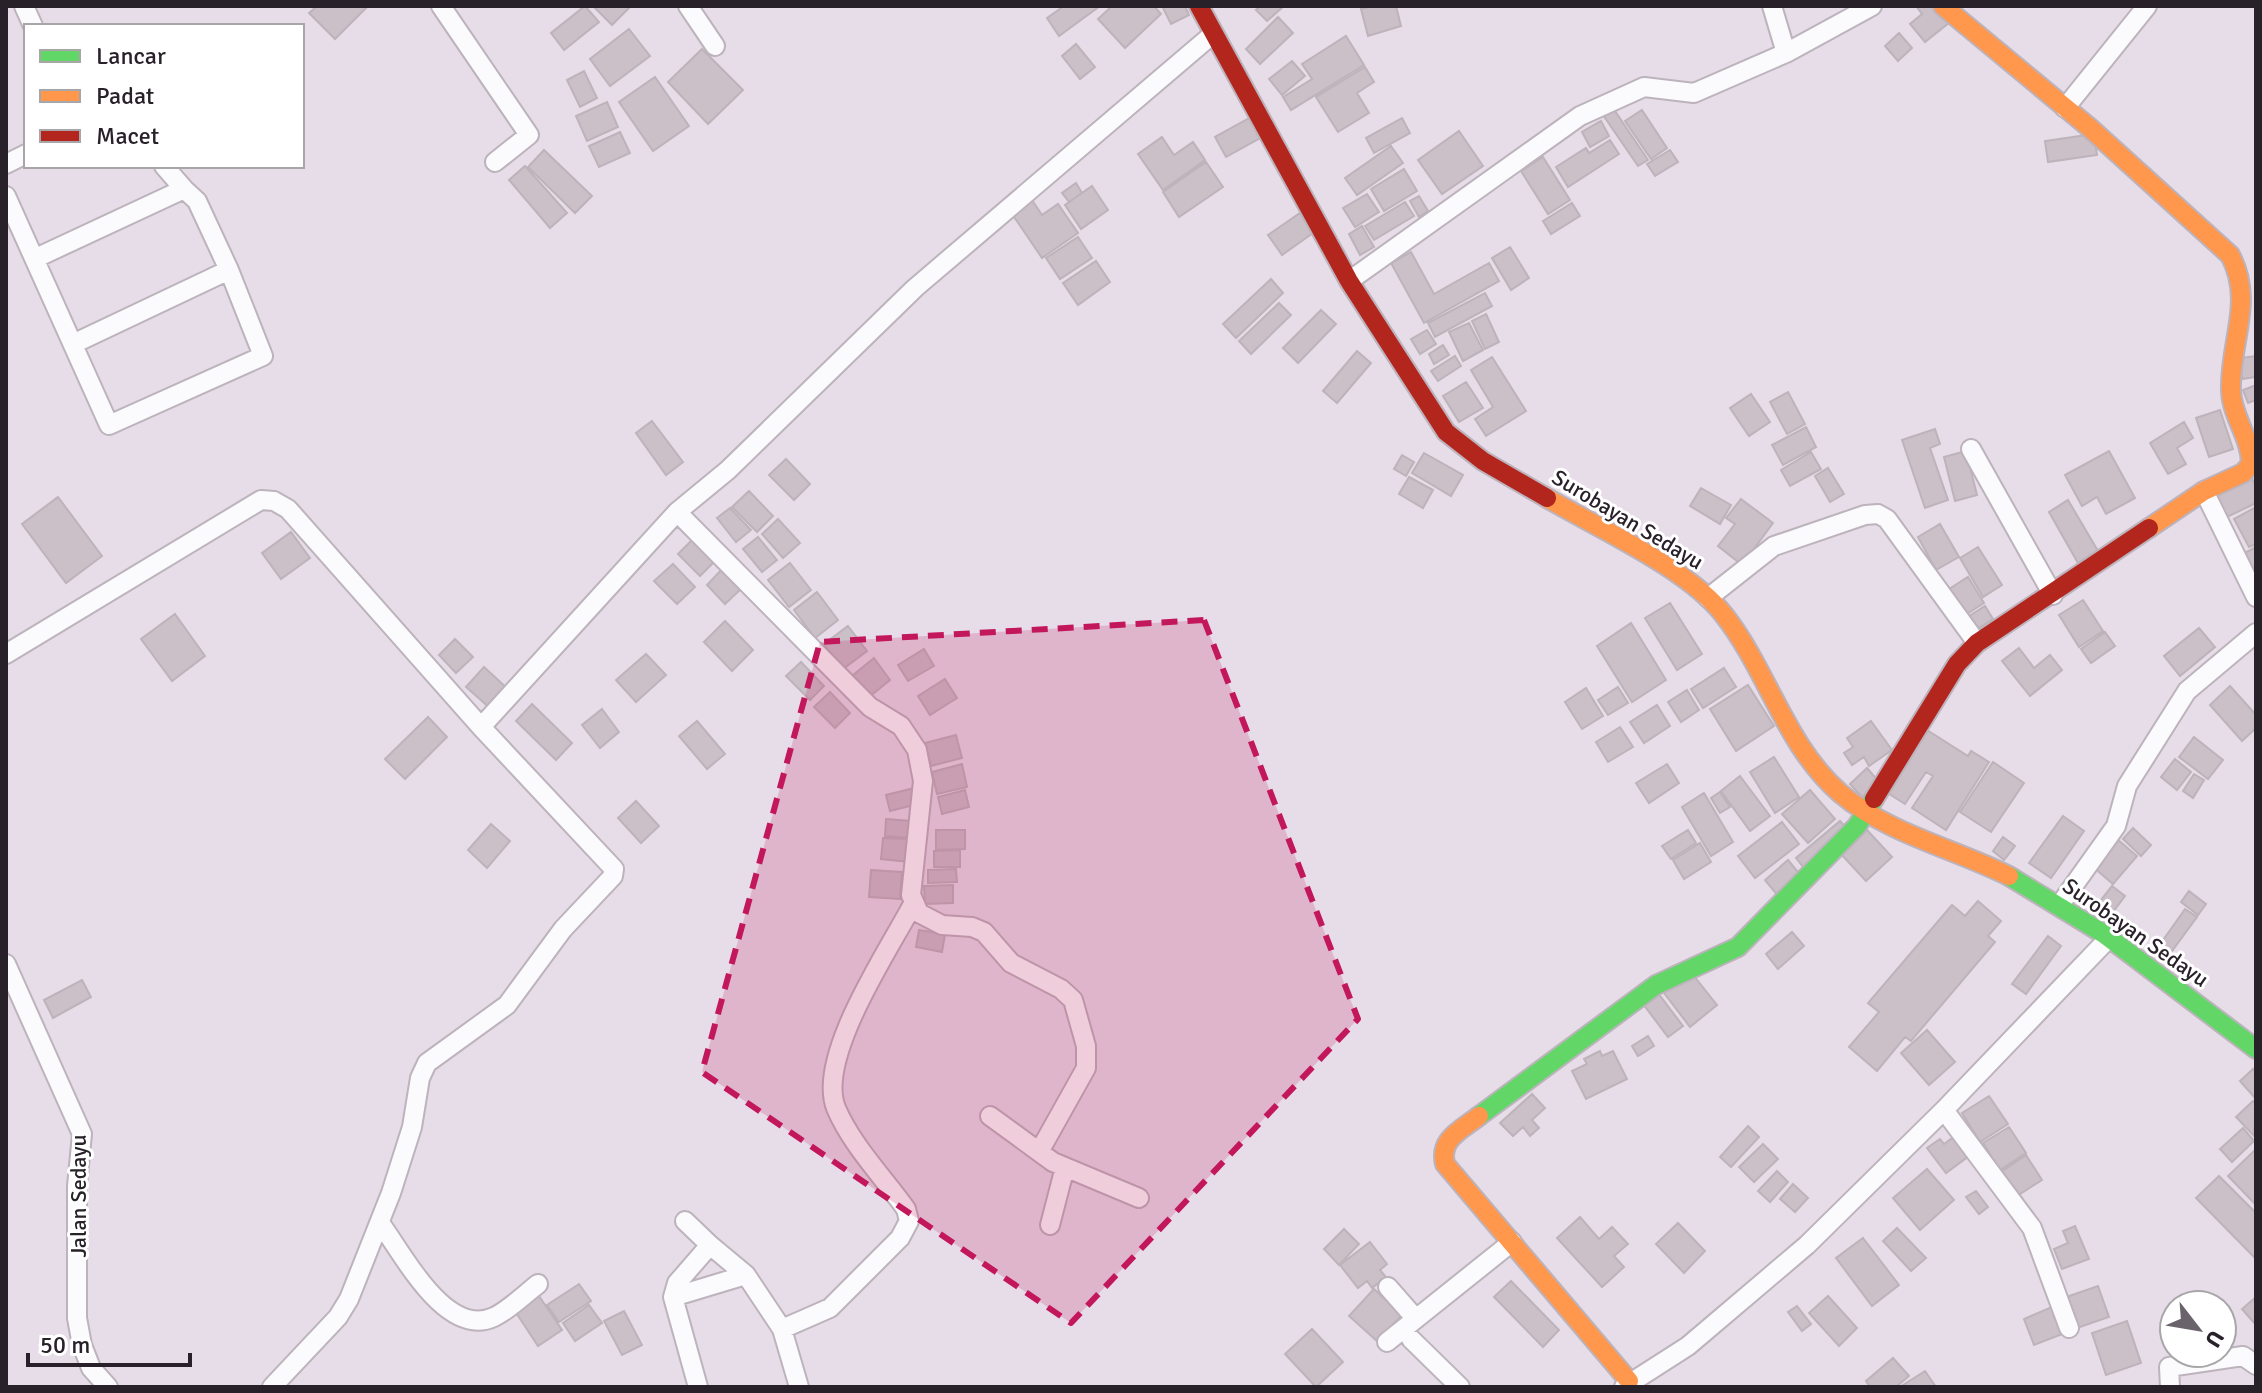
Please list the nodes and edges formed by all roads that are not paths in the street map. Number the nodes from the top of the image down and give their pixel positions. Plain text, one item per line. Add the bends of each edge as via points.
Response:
1 (441, 6) edge
2 (688, 6) edge
3 (1199, 6) edge
4 (1772, 6) edge
5 (1872, 6) edge
6 (1943, 6) edge
7 (2147, 6) edge
8 (1213, 34) junction
9 (715, 46) dead end
10 (1786, 53) junction
11 (2065, 108) junction
12 (24, 155) edge
13 (495, 162) dead end
14 (6, 164) edge
15 (166, 168) edge
16 (184, 189) junction
17 (6, 196) edge
18 (36, 258) junction
19 (229, 270) junction
20 (1349, 281) junction
21 (2248, 318) edge
22 (75, 343) junction
23 (1971, 449) dead end
24 (2204, 491) junction
25 (677, 512) junction
26 (2053, 595) junction
27 (2256, 597) edge
28 (1708, 598) junction
29 (2256, 633) edge
30 (1977, 643) junction
31 (8, 651) edge
32 (481, 727) junction
33 (1867, 812) junction
34 (913, 904) junction
35 (2059, 906) junction
36 (2108, 939) junction
37 (6, 964) edge
38 (2256, 1049) edge
39 (1944, 1110) junction
40 (990, 1116) dead end
41 (1039, 1152) junction
42 (1065, 1167) junction
43 (1139, 1198) dead end
44 (685, 1221) dead end
45 (380, 1223) junction
46 (1050, 1225) dead end
47 (1512, 1242) junction
48 (710, 1245) junction
49 (746, 1275) junction
50 (538, 1284) dead end
51 (1388, 1287) dead end
52 (673, 1297) junction
53 (1416, 1319) junction
54 (2069, 1328) dead end
55 (782, 1329) junction
56 (1411, 1339) dead end
57 (1387, 1342) dead end
58 (2256, 1365) edge
59 (1626, 1384) edge
60 (108, 1387) edge
61 (272, 1387) edge
62 (698, 1387) edge
63 (799, 1387) edge
64 (1460, 1387) edge
65 (2170, 1387) edge

1 - 13 street via 529,135
2 - 9 street
3 - 8 street, Surobayan Sedayu
4 - 10 street
5 - 10 street
6 - 11 street
7 - 11 street
8 - 20 street, Surobayan Sedayu
8 - 25 street via 915,288 728,470
10 - 20 street via 1694,93 1644,87 1580,116
11 - 21 street via 2230,255 2242,281
12 - 14 street
15 - 16 street
16 - 18 street
16 - 19 street via 197,201
17 - 18 street
18 - 22 street
19 - 22 street
19 - 22 street via 263,356 109,425
20 - 28 street, Surobayan Sedayu via 1446,432 1464,448 1682,577
21 - 24 street via 2231,392 2251,464
23 - 26 street
24 - 26 street
24 - 27 street
25 - 32 street
25 - 34 street via 870,707 901,726 917,750 923,781
26 - 30 street
28 - 30 street via 1774,546 1878,514 1887,519
28 - 33 street, Surobayan Sedayu via 1727,617 1821,773
29 - 35 street via 2187,691 2133,776 2116,826
30 - 33 street via 1957,664
31 - 32 street via 261,500 274,501 288,509
32 - 45 street via 614,873 563,929 507,1005 427,1063
33 - 35 street, Surobayan Sedayu via 2007,876
33 - 47 street via 1738,947 1656,985 1446,1141 1445,1164
34 - 41 street via 930,921 984,932 1011,963 1073,1000 1086,1046 1086,1068
34 - 55 street via 850,1024 833,1082 836,1108 909,1221 900,1238 830,1308
35 - 36 street, Surobayan Sedayu
36 - 38 street, Surobayan Sedayu
36 - 39 street
37 - 60 street, Jalan Sedayu via 82,1134 77,1318 91,1368
39 - 54 street via 2032,1228
39 - 59 street via 1795,1255 1688,1346
40 - 41 street
41 - 42 street
42 - 43 street
42 - 46 street
44 - 48 street
45 - 50 street via 443,1308 459,1319 493,1318
45 - 61 street via 338,1317
47 - 53 street
47 - 59 street
48 - 49 street
48 - 52 street via 677,1283
49 - 52 street
49 - 55 street
51 - 53 street
52 - 62 street
53 - 57 street
55 - 63 street
56 - 64 street
58 - 65 street via 2243,1356 2169,1367

